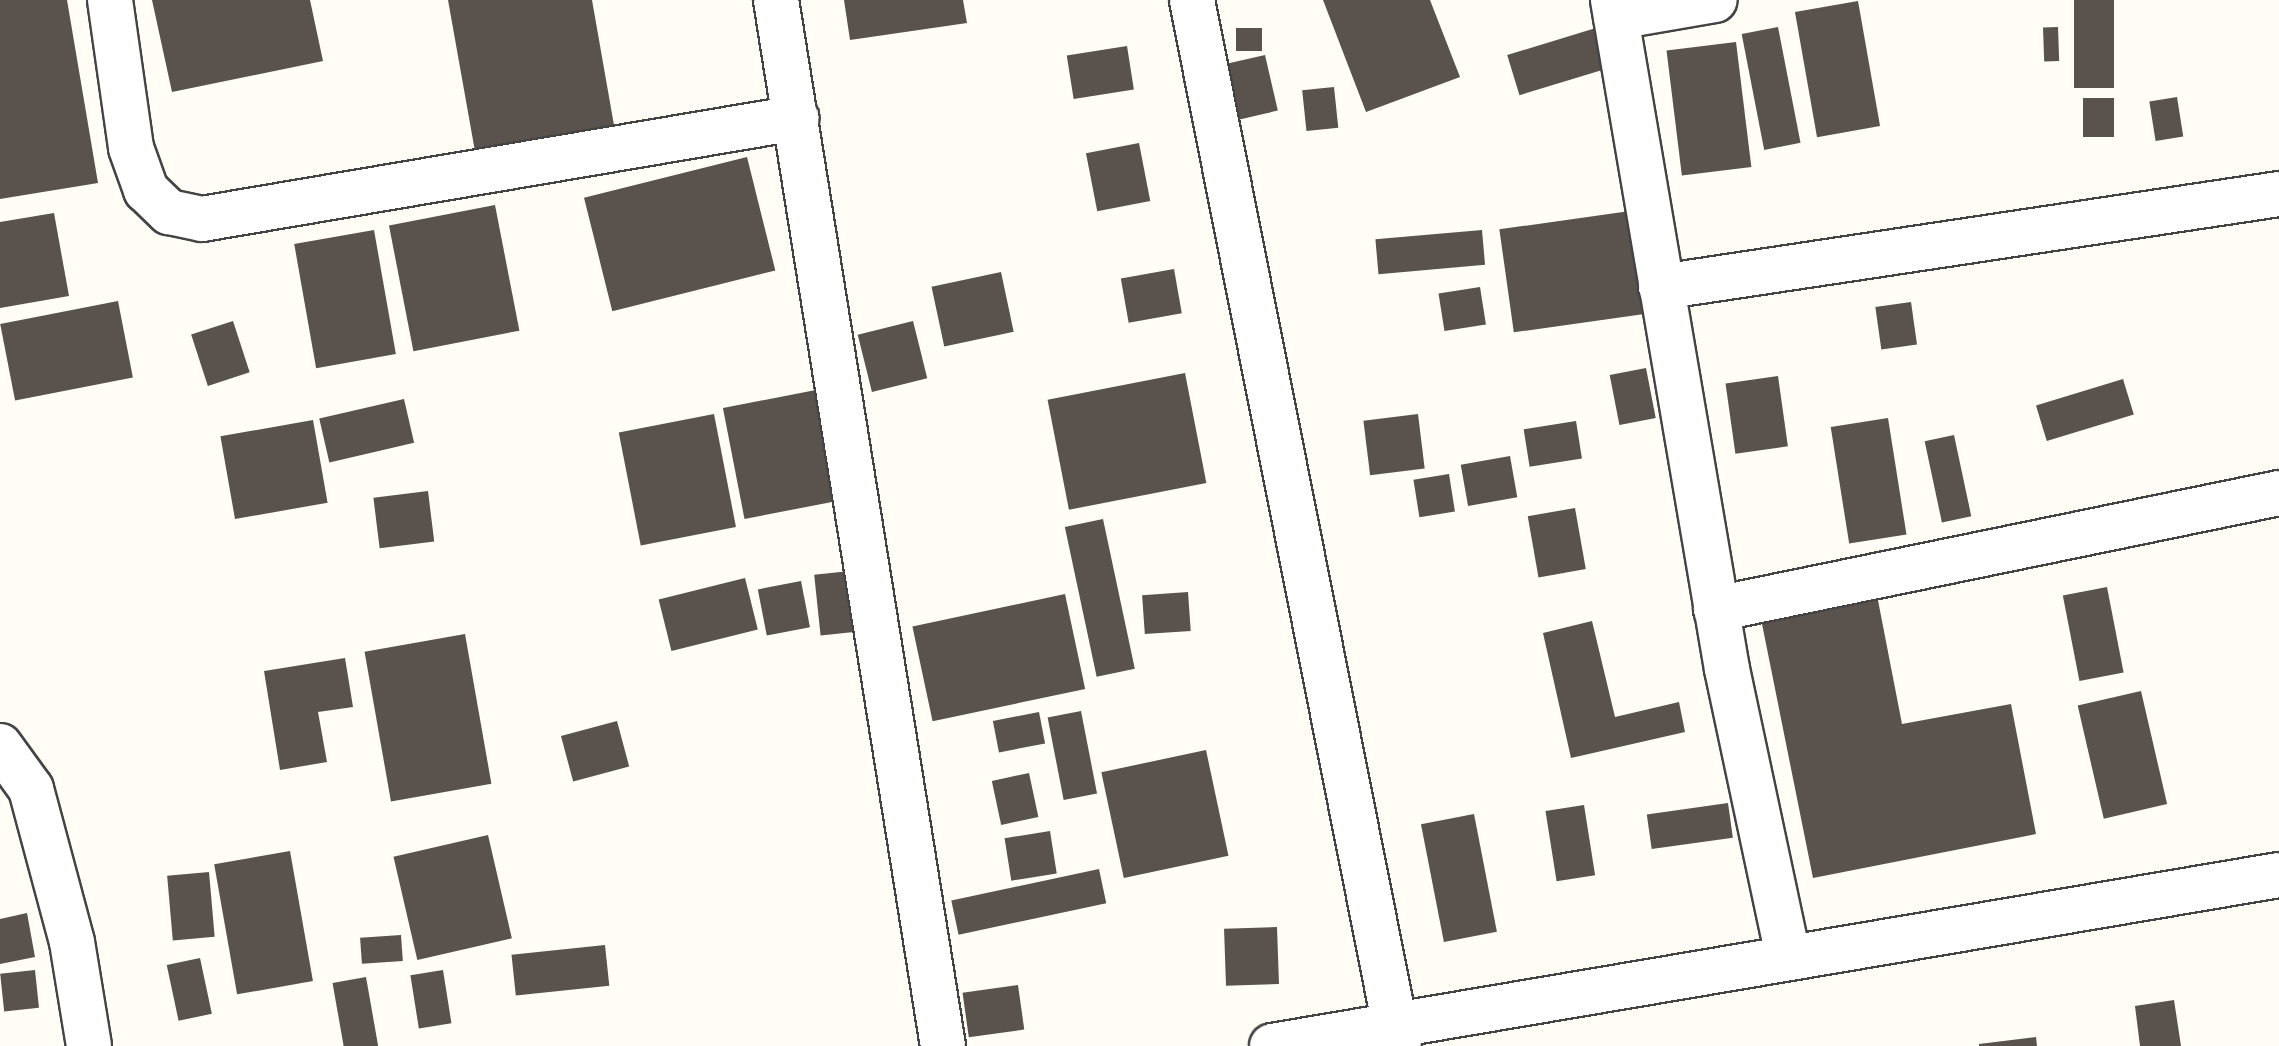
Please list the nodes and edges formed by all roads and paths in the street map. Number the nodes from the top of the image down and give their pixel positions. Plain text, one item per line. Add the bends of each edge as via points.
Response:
1 (110, 0) edge
2 (776, 0) edge
3 (1192, 0) edge
4 (1715, 0) edge
5 (1615, 9) edge
6 (796, 118) junction
7 (2279, 194) edge
8 (1661, 287) junction
9 (2279, 493) edge
10 (1716, 609) junction
11 (0, 746) edge
12 (2279, 875) edge
13 (1788, 957) junction
14 (1397, 1035) edge
15 (89, 1046) edge
16 (943, 1046) edge
17 (1272, 1046) edge

1 - 6 street via 131,148 146,190 169,212 202,219
2 - 6 street
3 - 14 street
4 - 5 street
5 - 8 street
6 - 16 street
7 - 8 street
8 - 10 street
9 - 10 street
10 - 13 street
11 - 15 street via 31,789 72,942
12 - 13 street
13 - 14 street
14 - 17 street

